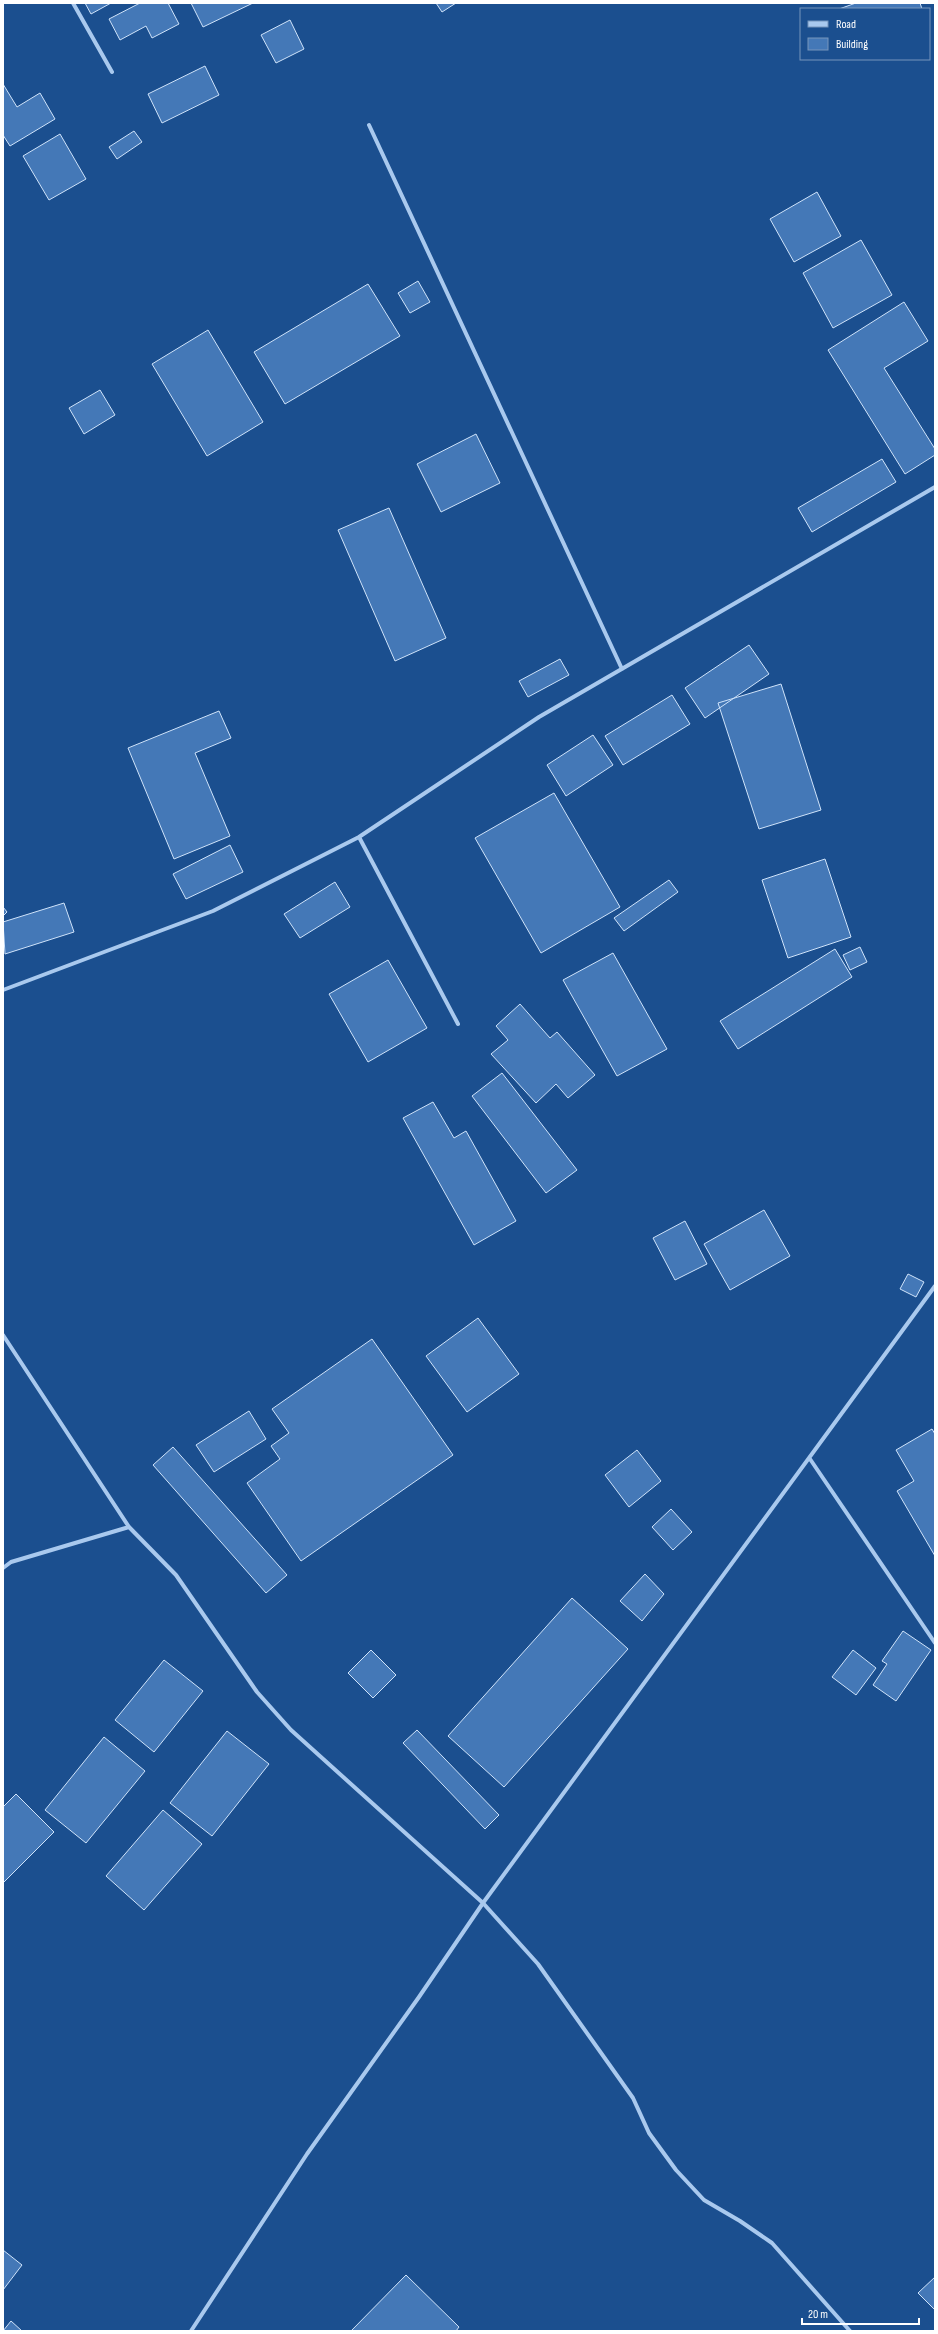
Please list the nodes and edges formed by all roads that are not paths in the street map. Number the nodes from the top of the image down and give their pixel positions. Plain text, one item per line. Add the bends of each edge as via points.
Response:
1 (73, 3) edge
2 (112, 72) dead end
3 (369, 125) dead end
4 (935, 487) edge
5 (622, 669) junction
6 (359, 837) junction
7 (3, 990) edge
8 (458, 1024) dead end
9 (935, 1286) edge
10 (3, 1335) edge
11 (810, 1459) junction
12 (129, 1527) junction
13 (3, 1568) edge
14 (935, 1643) edge
15 (482, 1903) junction
16 (191, 2331) edge
17 (850, 2331) edge

1 - 2 street
3 - 5 street
4 - 5 street
5 - 6 street via 539,717
6 - 7 street via 213,911
6 - 8 street
9 - 11 street
10 - 12 street
11 - 14 street
11 - 15 street
12 - 13 street via 11,1562
12 - 15 street via 176,1575 257,1692 291,1730
15 - 16 street via 419,1997 307,2154
15 - 17 street via 538,1964 633,2098 649,2133 676,2170 704,2200 772,2243

